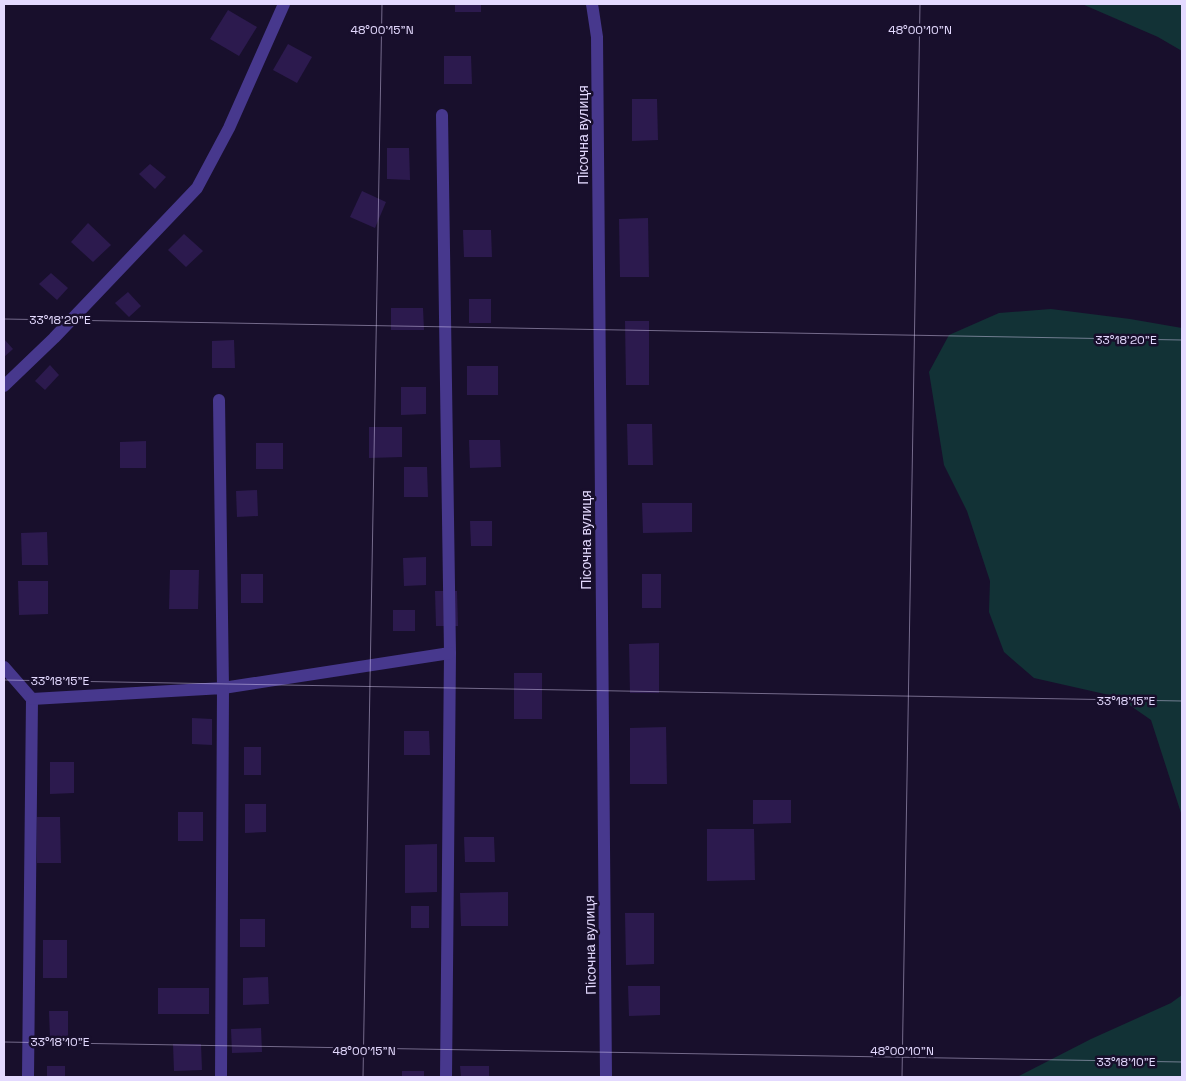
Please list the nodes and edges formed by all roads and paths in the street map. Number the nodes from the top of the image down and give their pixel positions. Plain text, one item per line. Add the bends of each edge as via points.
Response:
1 (284, 4) edge
2 (592, 4) edge
3 (442, 115) dead end
4 (4, 386) edge
5 (219, 400) dead end
6 (450, 653) junction
7 (4, 667) edge
8 (223, 688) junction
9 (32, 699) junction
10 (28, 1077) edge
11 (221, 1077) edge
12 (446, 1077) edge
13 (606, 1077) edge

1 - 4 street via 229,128 197,188
2 - 13 street, Пісочна вулиця via 597,37
3 - 6 street
5 - 8 street
6 - 8 street
6 - 12 street
7 - 9 street
8 - 9 street
8 - 11 street
9 - 10 street

